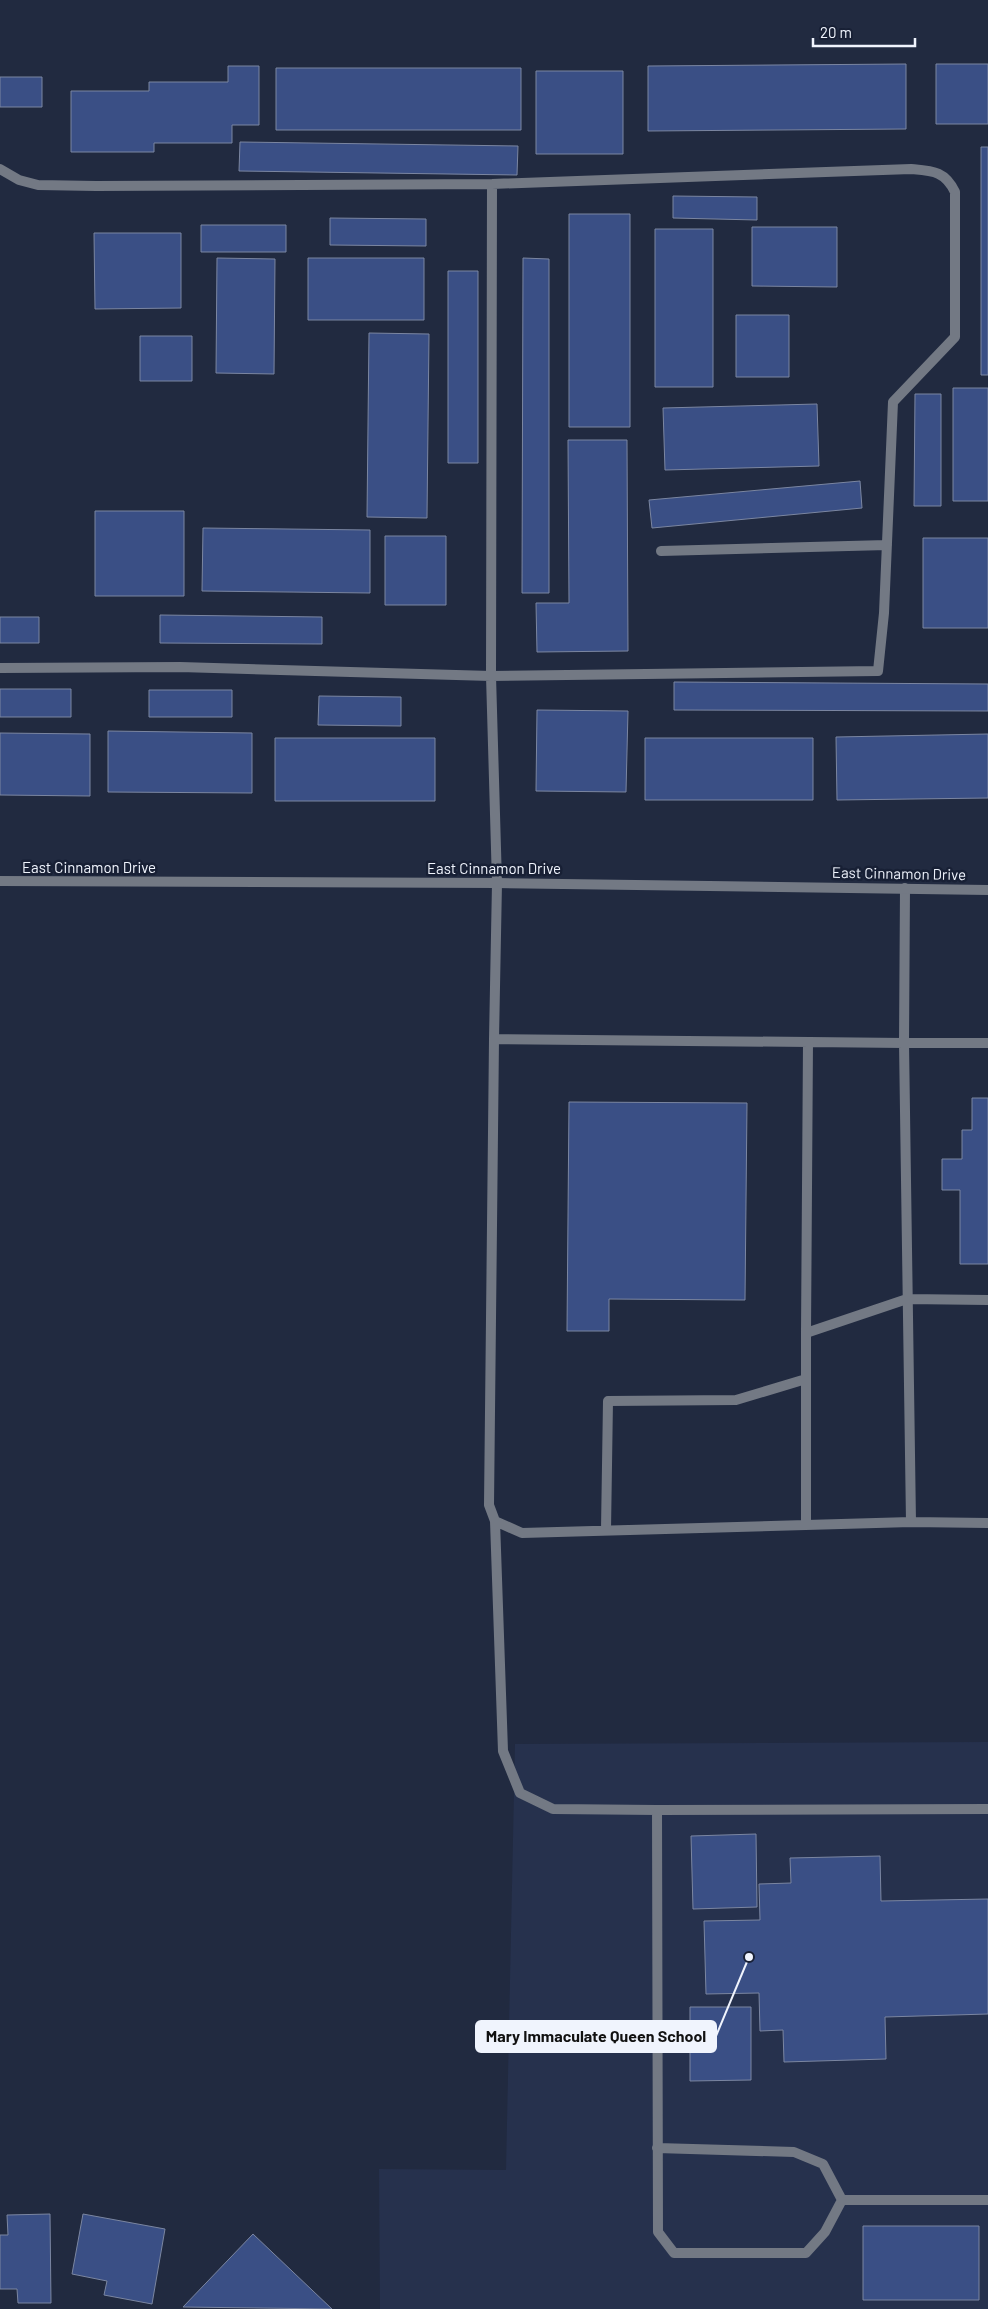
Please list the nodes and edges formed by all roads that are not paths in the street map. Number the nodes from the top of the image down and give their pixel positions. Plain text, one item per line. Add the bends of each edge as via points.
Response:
1 (0, 169) edge
2 (492, 184) junction
3 (887, 545) junction
4 (661, 550) dead end
5 (0, 668) edge
6 (491, 676) junction
7 (0, 881) edge
8 (497, 883) junction
9 (905, 888) junction
10 (988, 890) edge
11 (494, 1039) junction
12 (808, 1042) junction
13 (904, 1043) junction
14 (988, 1043) edge
15 (907, 1299) junction
16 (988, 1300) edge
17 (806, 1333) junction
18 (806, 1379) junction
19 (495, 1521) junction
20 (911, 1522) junction
21 (988, 1523) edge
22 (806, 1525) junction
23 (606, 1530) junction
24 (988, 1809) edge
25 (656, 1810) junction
26 (656, 2148) junction
27 (842, 2200) junction
28 (988, 2200) edge

1 - 2 street via 18,180 38,185
2 - 3 street via 911,169 936,172 949,180 955,192 955,337 893,402
2 - 6 street
3 - 4 street
3 - 6 street via 878,671
5 - 6 street via 180,667
6 - 8 street
7 - 8 street, East Cinnamon Drive
8 - 9 street, East Cinnamon Drive
8 - 11 street
9 - 10 street, East Cinnamon Drive
9 - 13 street
11 - 12 street
11 - 19 street via 489,1506
12 - 13 street
12 - 17 street
13 - 14 street
13 - 15 street
15 - 16 street
15 - 17 street
15 - 20 street
17 - 18 street
18 - 22 street
18 - 23 street via 736,1400 608,1401
19 - 23 street via 522,1533
19 - 25 street via 503,1751 520,1793 553,1809
20 - 21 street
20 - 22 street
22 - 23 street
24 - 25 street
25 - 26 street
26 - 27 street via 794,2152 823,2164
26 - 27 street via 658,2232 674,2253 806,2253 825,2232
27 - 28 street

